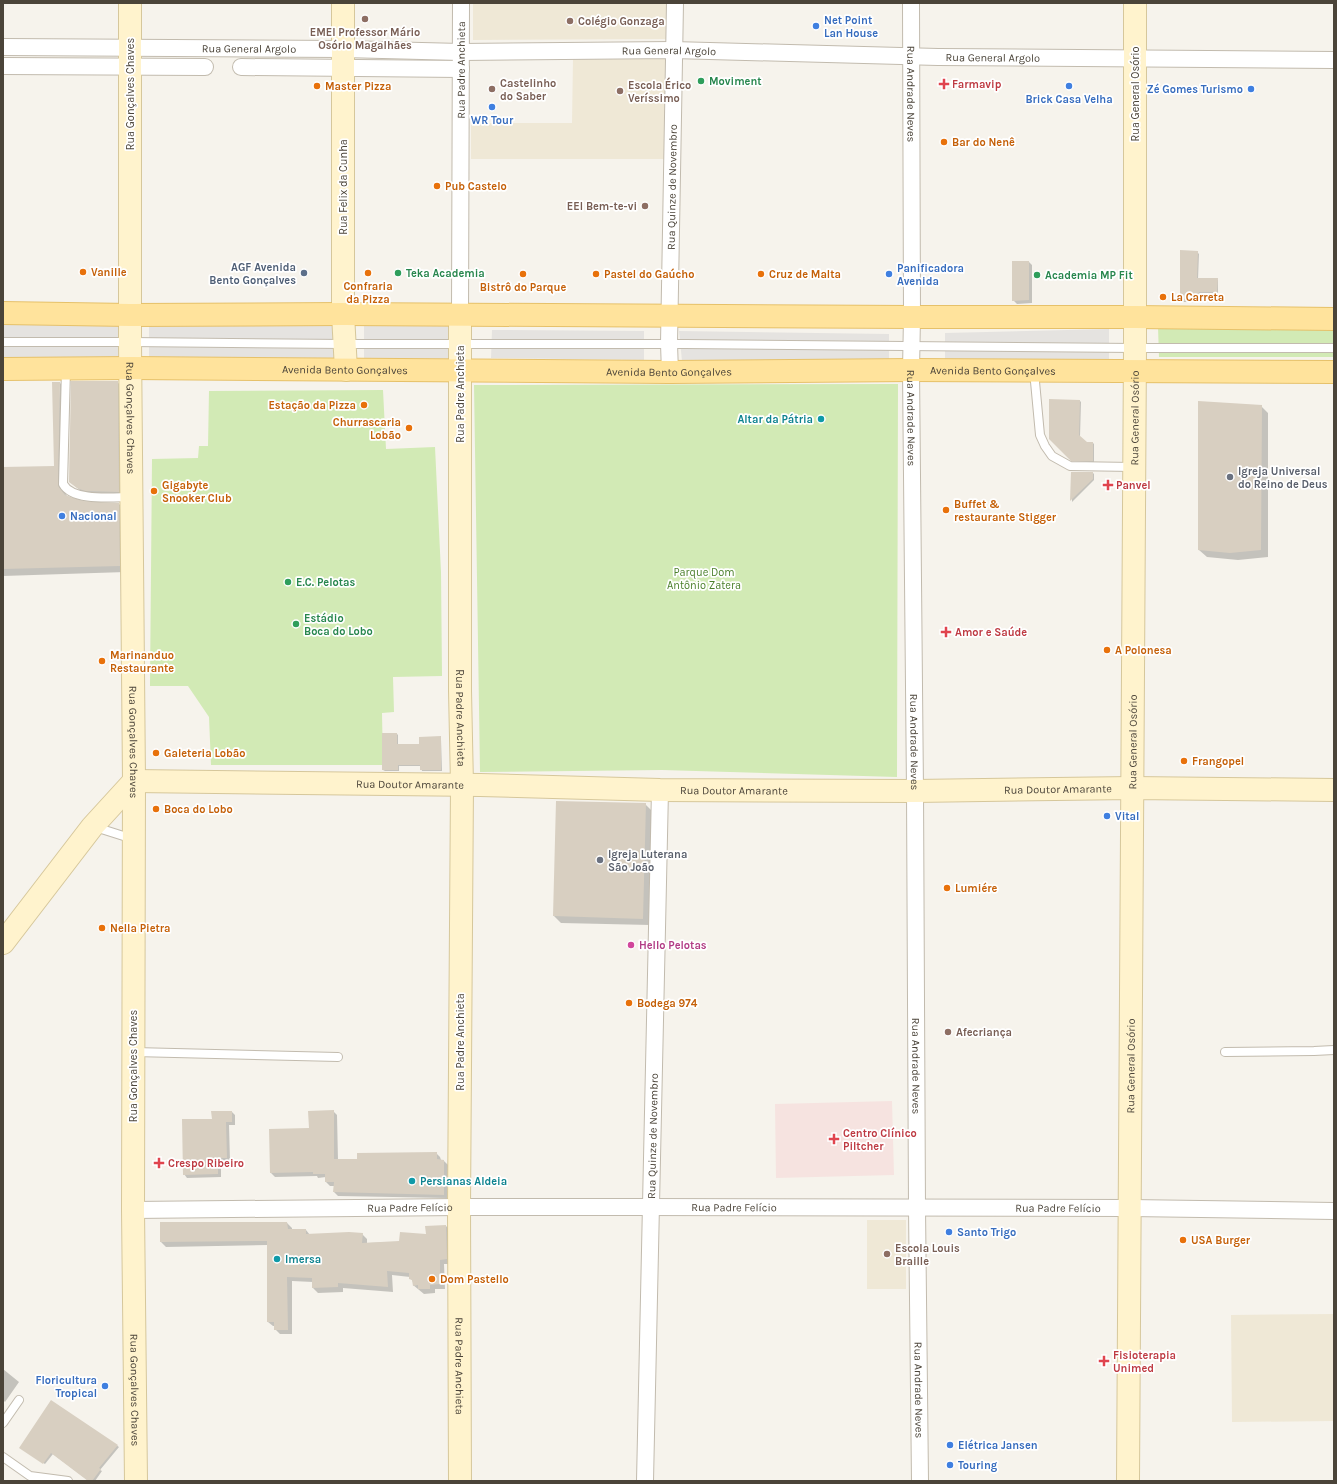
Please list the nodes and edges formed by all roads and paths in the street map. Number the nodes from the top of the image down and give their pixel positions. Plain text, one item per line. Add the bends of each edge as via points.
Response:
1 (130, 3) edge
2 (343, 3) edge
3 (461, 3) edge
4 (675, 3) edge
5 (911, 3) edge
6 (1135, 3) edge
7 (3, 46) edge
8 (673, 50) junction
9 (461, 52) junction
10 (910, 56) junction
11 (129, 57) junction
12 (343, 58) junction
13 (1135, 59) junction
14 (1334, 60) edge
15 (3, 66) edge
16 (205, 67) dead end
17 (241, 67) dead end
18 (461, 69) junction
19 (3, 313) edge
20 (343, 314) junction
21 (130, 315) junction
22 (460, 315) junction
23 (670, 316) junction
24 (912, 317) junction
25 (1135, 317) junction
26 (1334, 319) edge
27 (3, 342) edge
28 (130, 342) junction
29 (345, 344) junction
30 (460, 344) junction
31 (669, 344) junction
32 (911, 346) junction
33 (1135, 348) junction
34 (1334, 348) edge
35 (66, 368) junction
36 (131, 368) junction
37 (3, 369) edge
38 (346, 370) junction
39 (460, 370) junction
40 (911, 370) junction
41 (1034, 370) junction
42 (1135, 371) junction
43 (670, 372) junction
44 (1334, 372) edge
45 (1134, 467) junction
46 (132, 497) junction
47 (134, 781) junction
48 (462, 786) junction
49 (1132, 788) junction
50 (660, 790) junction
51 (1334, 790) edge
52 (915, 791) junction
53 (92, 827) junction
54 (134, 839) junction
55 (3, 943) edge
56 (1334, 1050) edge
57 (133, 1052) junction
58 (1226, 1052) dead end
59 (338, 1056) dead end
60 (459, 1207) junction
61 (650, 1207) junction
62 (917, 1208) junction
63 (1130, 1208) junction
64 (133, 1210) junction
65 (1334, 1211) edge
66 (19, 1400) dead end
67 (3, 1423) edge
68 (3, 1457) edge
69 (59, 1479) junction
70 (49, 1481) edge
71 (68, 1481) edge
72 (136, 1481) edge
73 (460, 1481) edge
74 (645, 1481) edge
75 (920, 1481) edge
76 (1128, 1481) edge

1 - 11 street, Rua Gonçalves Chaves
2 - 12 street, Rua Felix da Cunha
3 - 9 street, Rua Padre Anchieta
4 - 8 street, Rua Quinze de Novembro
5 - 10 street, Rua Andrade Neves
6 - 13 street, Rua General Osório
7 - 11 street, Rua General Argolo
8 - 9 street, Rua General Argolo
8 - 10 street, Rua General Argolo
8 - 23 street, Rua Quinze de Novembro
9 - 12 street, Rua General Argolo
9 - 18 street, Rua Padre Anchieta
10 - 13 street, Rua General Argolo
10 - 24 street, Rua Andrade Neves
11 - 12 street, Rua General Argolo
11 - 15 street, Rua General Argolo
11 - 16 street, Rua General Argolo
11 - 21 street, Rua Gonçalves Chaves
12 - 17 street, Rua General Argolo
12 - 18 street, Rua General Argolo
12 - 20 street, Rua Felix da Cunha
13 - 14 street, Rua General Argolo
13 - 25 street, Rua General Osório
18 - 22 street, Rua Padre Anchieta
19 - 21 main road
20 - 21 main road
20 - 22 main road
20 - 29 street, Rua Felix da Cunha
21 - 28 street, Rua Gonçalves Chaves
22 - 23 main road
22 - 30 street, Rua Padre Anchieta
23 - 24 main road
23 - 31 street, Rua Quinze de Novembro
24 - 25 main road
24 - 32 street, Rua Andrade Neves
25 - 26 main road
25 - 33 street, Rua General Osório
27 - 28 lane
28 - 29 lane
28 - 36 street, Rua Gonçalves Chaves
29 - 30 lane
29 - 38 street, Rua Felix da Cunha
30 - 31 lane
30 - 39 street, Rua Padre Anchieta
31 - 32 lane
31 - 43 street, Rua Quinze de Novembro
32 - 33 lane
32 - 40 street, Rua Andrade Neves
33 - 34 lane
33 - 42 street, Rua General Osório
35 - 36 main road, Avenida Bento Gonçalves
35 - 37 main road, Avenida Bento Gonçalves
35 - 46 lane via 63,484 70,492 82,496
36 - 38 main road, Avenida Bento Gonçalves
36 - 46 street, Rua Gonçalves Chaves
38 - 39 main road, Avenida Bento Gonçalves
39 - 43 main road, Avenida Bento Gonçalves
39 - 48 street, Rua Padre Anchieta
40 - 41 main road, Avenida Bento Gonçalves
40 - 43 main road, Avenida Bento Gonçalves
40 - 52 street, Rua Andrade Neves
41 - 42 main road, Avenida Bento Gonçalves
41 - 45 lane via 1040,435 1052,456 1070,466
42 - 44 main road, Avenida Bento Gonçalves
42 - 45 street, Rua General Osório
45 - 49 street, Rua General Osório
46 - 47 street, Rua Gonçalves Chaves
47 - 48 street, Rua Doutor Amarante
47 - 53 street
47 - 54 street, Rua Gonçalves Chaves
48 - 50 street, Rua Doutor Amarante
48 - 60 street, Rua Padre Anchieta
49 - 51 street, Rua Doutor Amarante
49 - 52 street, Rua Doutor Amarante
49 - 63 street, Rua General Osório
50 - 52 street, Rua Doutor Amarante
50 - 61 street, Rua Quinze de Novembro
52 - 62 street, Rua Andrade Neves
53 - 54 lane
53 - 55 street
54 - 57 street, Rua Gonçalves Chaves
56 - 58 lane
57 - 59 lane
57 - 64 street, Rua Gonçalves Chaves
60 - 61 street, Rua Padre Felício
60 - 64 street, Rua Padre Felício
60 - 73 street, Rua Padre Anchieta
61 - 62 street, Rua Padre Felício
61 - 74 street, Rua Quinze de Novembro
62 - 63 street, Rua Padre Felício
62 - 75 street, Rua Andrade Neves
63 - 65 street, Rua Padre Felício
63 - 76 street, Rua General Osório
64 - 72 street, Rua Gonçalves Chaves
66 - 67 lane
68 - 69 lane via 30,1476
69 - 70 lane
69 - 71 lane

